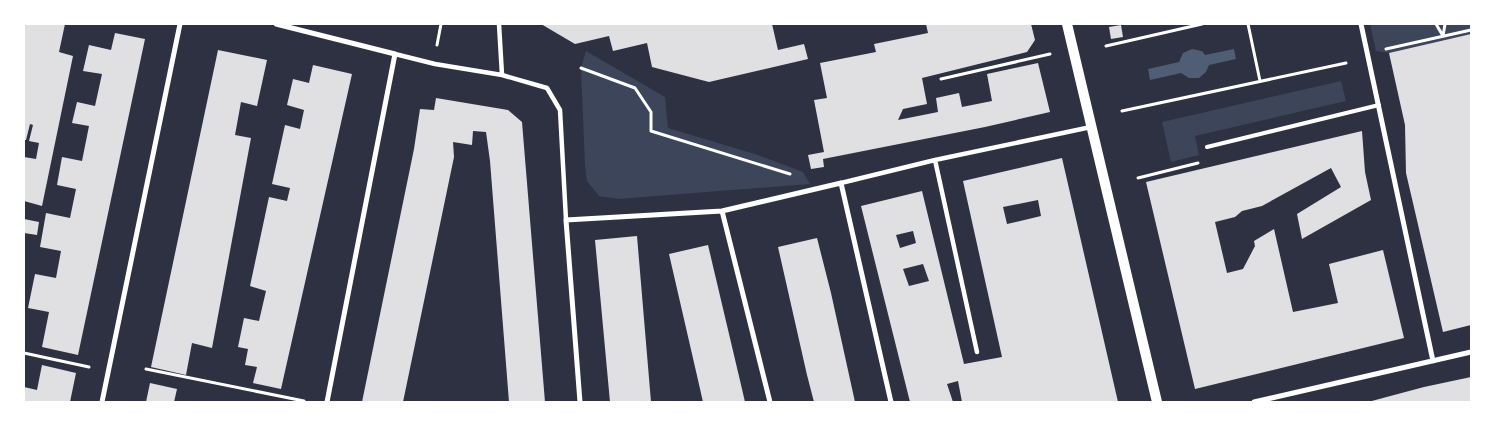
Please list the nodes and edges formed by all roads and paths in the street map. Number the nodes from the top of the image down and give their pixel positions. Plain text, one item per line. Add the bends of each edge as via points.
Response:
1 (180, 24) edge
2 (276, 24) edge
3 (441, 24) edge
4 (499, 24) edge
5 (1067, 24) edge
6 (1202, 24) edge
7 (1248, 24) edge
8 (1361, 24) edge
9 (1436, 24) edge
10 (1445, 24) edge
11 (1471, 30) edge
12 (1443, 36) junction
13 (1106, 46) dead end
14 (436, 50) dead end
15 (1376, 51) dead end
16 (395, 54) junction
17 (1050, 54) dead end
18 (1346, 63) dead end
19 (581, 68) dead end
20 (502, 75) junction
21 (941, 79) dead end
22 (1260, 81) junction
23 (1379, 105) junction
24 (1122, 111) dead end
25 (1092, 127) junction
26 (1207, 147) dead end
27 (935, 160) junction
28 (794, 175) dead end
29 (841, 183) junction
30 (722, 211) junction
31 (566, 220) junction
32 (977, 352) dead end
33 (1471, 352) edge
34 (24, 353) edge
35 (1433, 361) junction
36 (89, 367) dead end
37 (146, 369) dead end
38 (304, 401) dead end
39 (102, 402) edge
40 (327, 402) edge
41 (580, 402) edge
42 (770, 402) edge
43 (891, 402) edge
44 (1157, 402) edge
45 (1254, 402) edge

1 - 39 street
2 - 16 street
3 - 14 path
4 - 20 street
5 - 25 main road
6 - 13 path
7 - 22 path
8 - 23 street
9 - 12 path
10 - 12 path
11 - 12 path
12 - 15 path
16 - 20 street
16 - 40 street
17 - 21 path
18 - 22 path
19 - 28 path via 635,88 651,112 651,131
20 - 31 street via 547,88 560,110
22 - 24 path
23 - 26 lane
23 - 35 street
25 - 27 street
25 - 44 main road
27 - 29 street
27 - 32 street
29 - 30 street
29 - 43 street
30 - 31 street
30 - 42 street
31 - 41 street
33 - 35 street
34 - 36 path
35 - 45 street
37 - 38 path

